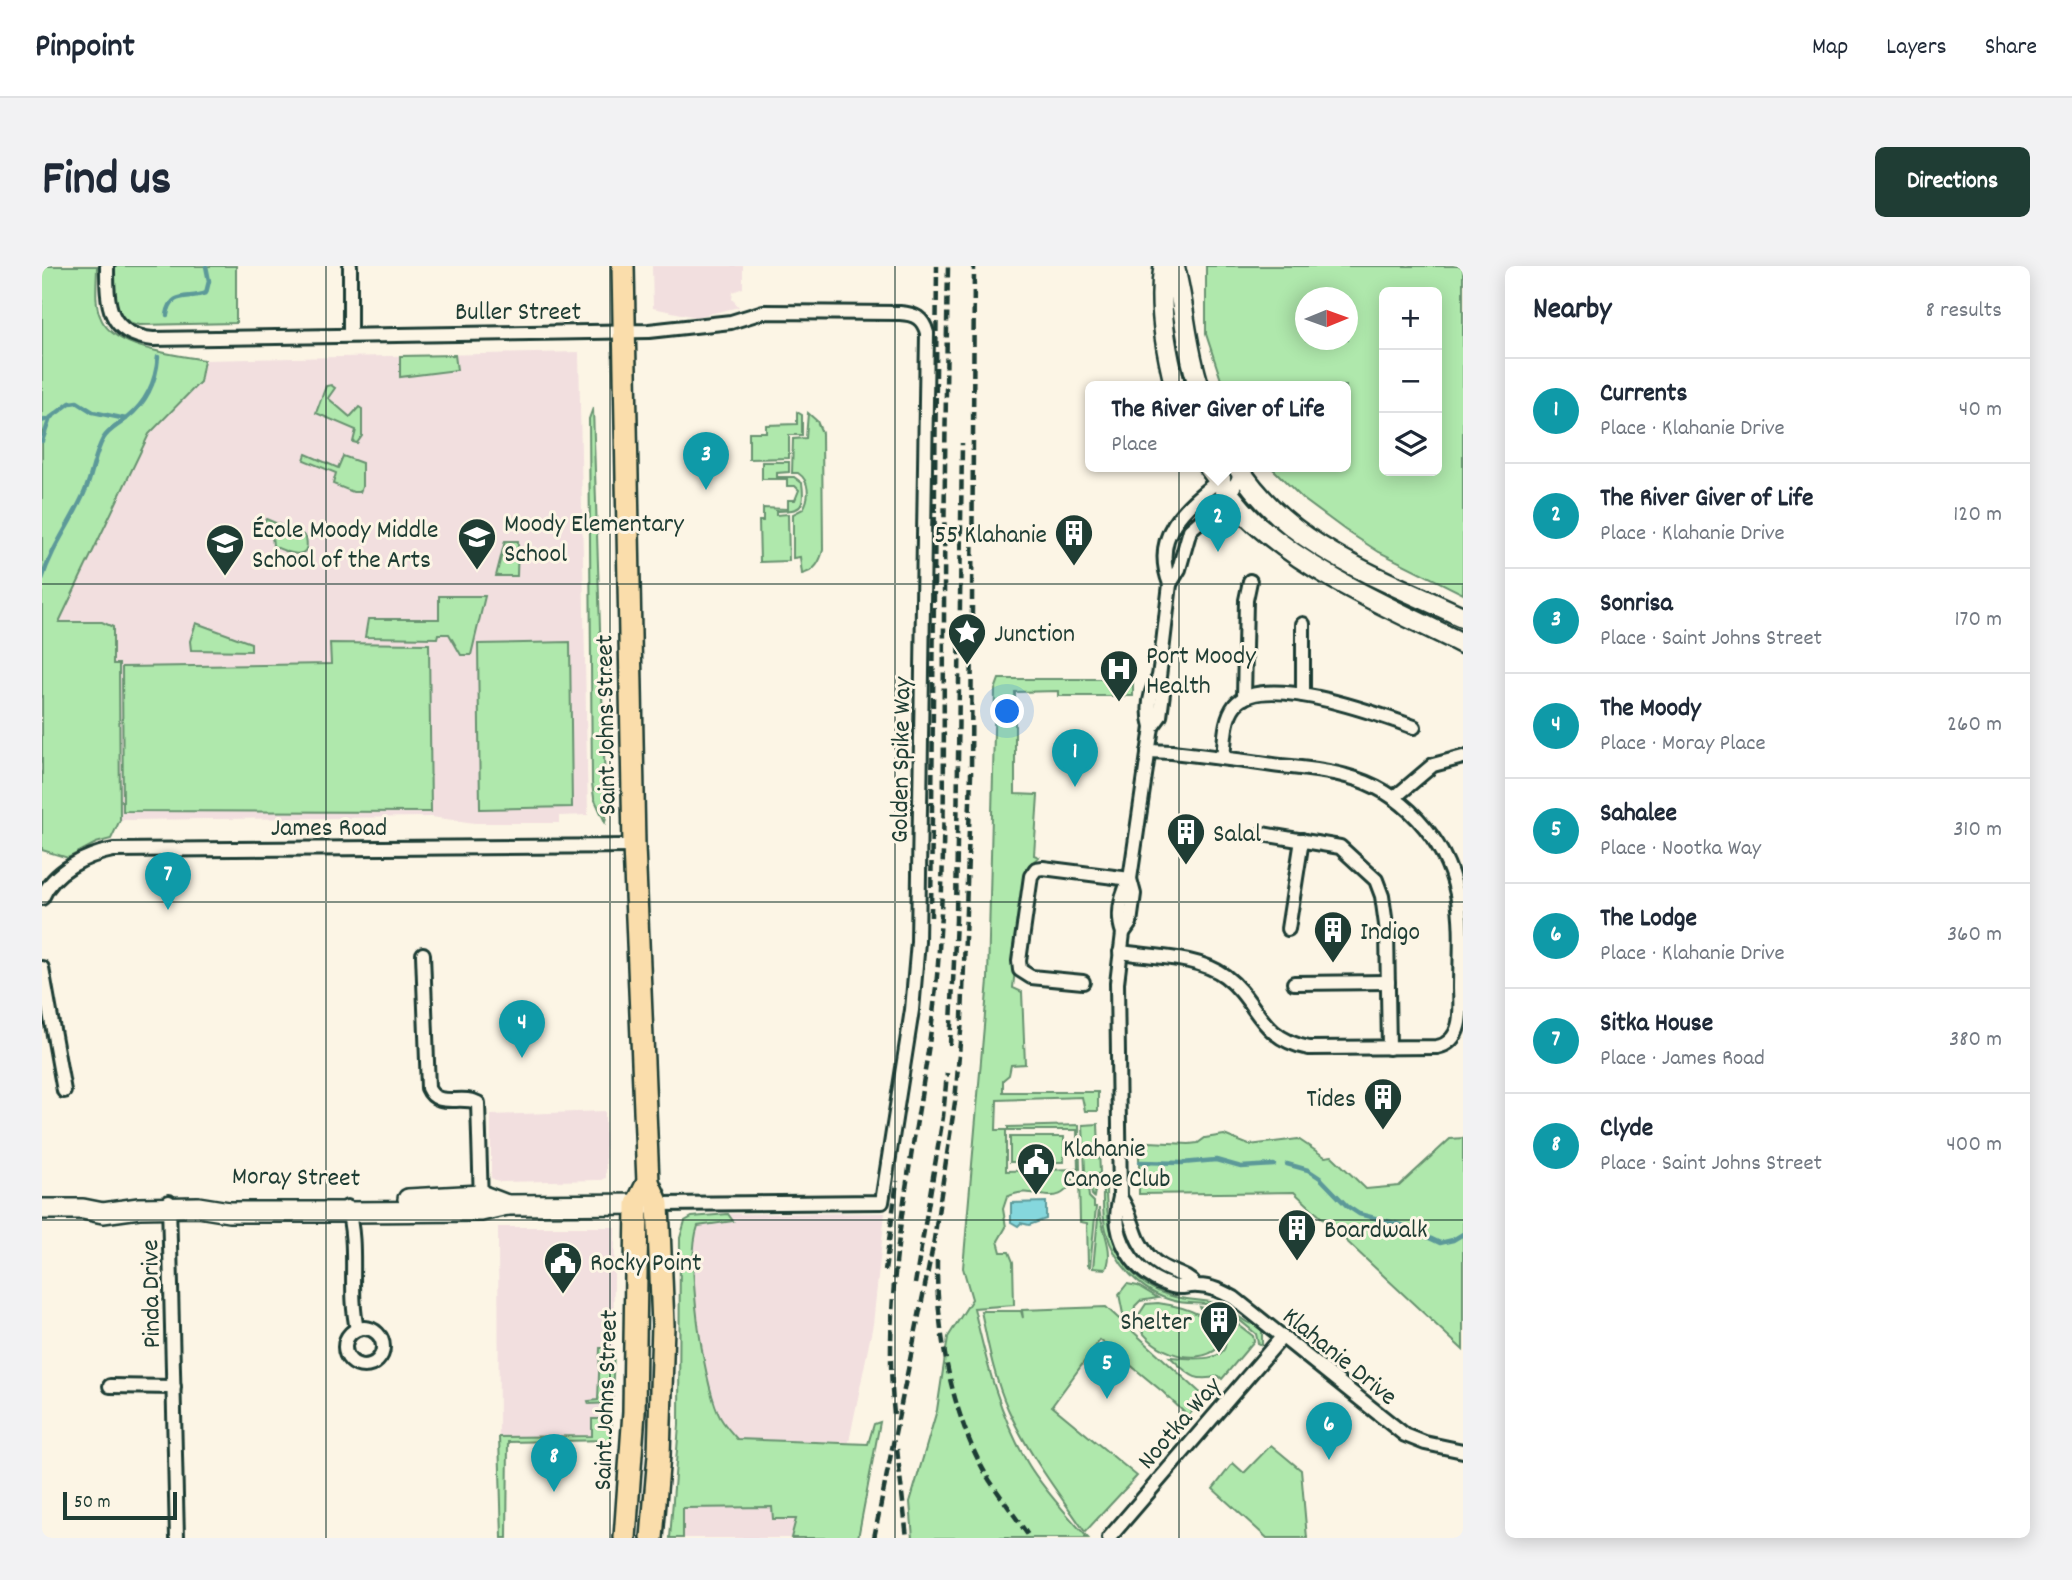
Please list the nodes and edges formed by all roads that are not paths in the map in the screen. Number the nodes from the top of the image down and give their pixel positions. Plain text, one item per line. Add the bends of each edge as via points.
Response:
1 (107, 266) edge
2 (350, 266) edge
3 (623, 266) edge
4 (1164, 266) edge
5 (1174, 266) edge
6 (920, 318) joint
7 (625, 331) junction
8 (350, 335) junction
9 (1174, 381) edge
10 (1198, 381) edge
11 (1235, 472) edge
12 (1241, 472) edge
13 (1219, 480) edge
14 (1250, 581) dead end
15 (1170, 584) junction
16 (1463, 617) edge
17 (1303, 624) dead end
18 (1463, 644) edge
19 (1303, 695) junction
20 (1244, 698) junction
21 (1413, 727) dead end
22 (1148, 751) junction
23 (1463, 757) edge
24 (1223, 758) junction
25 (1394, 798) junction
26 (1262, 834) dead end
27 (1301, 840) junction
28 (634, 846) junction
29 (1457, 872) edge
30 (1130, 879) junction
31 (42, 898) edge
32 (1288, 929) dead end
33 (1120, 952) junction
34 (423, 954) dead end
35 (42, 968) edge
36 (1083, 982) dead end
37 (1388, 982) junction
38 (1294, 984) dead end
39 (1462, 984) edge
40 (46, 1017) edge
41 (1389, 1048) junction
42 (64, 1091) dead end
43 (882, 1202) joint
44 (169, 1203) junction
45 (481, 1203) junction
46 (648, 1204) junction
47 (347, 1208) junction
48 (42, 1209) edge
49 (357, 1329) dead end
50 (1282, 1336) junction
51 (110, 1386) dead end
52 (174, 1387) junction
53 (1463, 1451) edge
54 (177, 1538) edge
55 (625, 1538) edge
56 (652, 1538) edge
57 (1109, 1538) edge

1 - 8 street, Buller Street via 109,303 118,325 131,335 153,339
2 - 8 street
3 - 7 main road, Saint Johns Street
4 - 9 main road via 1163,323
5 - 10 main road
6 - 7 street, Buller Street via 900,313 763,313 731,322
6 - 43 street, Golden Spike Way via 927,333 919,919 912,1010
7 - 8 street, Buller Street
7 - 28 main road, Saint Johns Street
11 - 13 street, Klahanie Drive
12 - 16 main road via 1277,514 1328,552
13 - 15 street, Klahanie Drive via 1191,530
13 - 15 street, Klahanie Drive via 1174,522 1163,567
13 - 18 main road via 1255,523 1294,555
14 - 20 street
15 - 22 street, Klahanie Drive via 1159,677 1148,714 1152,727
17 - 19 street
19 - 20 street
19 - 21 street via 1354,706
20 - 24 street via 1230,713
22 - 24 street
22 - 30 street, Klahanie Drive
23 - 25 street via 1433,765
24 - 25 street via 1331,772 1363,781
25 - 29 street via 1429,831
26 - 27 street
27 - 32 street
27 - 37 street via 1340,847 1376,880 1387,932
28 - 31 street, James Road via 113,850 71,867 54,880
28 - 46 main road, Saint Johns Street
29 - 39 street
30 - 33 street, Klahanie Drive via 1119,921 1123,933
30 - 36 street via 1043,867 1031,876 1020,970 1031,977
33 - 41 street via 1213,969 1235,985 1271,1031 1300,1046
33 - 50 street, Klahanie Drive via 1120,1197 1116,1224 1121,1241 1152,1278 1186,1289 1195,1285 1213,1288 1234,1298
34 - 45 street via 428,1088 439,1099 478,1103
35 - 40 street
37 - 38 street
37 - 41 street
39 - 41 street via 1459,1030 1450,1042 1437,1047
40 - 42 street
43 - 46 street, Moray Street
44 - 47 main road, Moray Street via 235,1213
44 - 48 main road, Moray Street via 103,1213
44 - 52 street, Pinda Drive
45 - 46 main road, Moray Street
45 - 47 main road, Moray Street
46 - 55 main road, Saint Johns Street
46 - 56 main road, Saint Johns Street via 663,1325
47 - 49 street
50 - 53 street, Klahanie Drive via 1405,1435
50 - 57 street, Nootka Way
51 - 52 street, Pinda Drive
52 - 54 street, Pinda Drive

